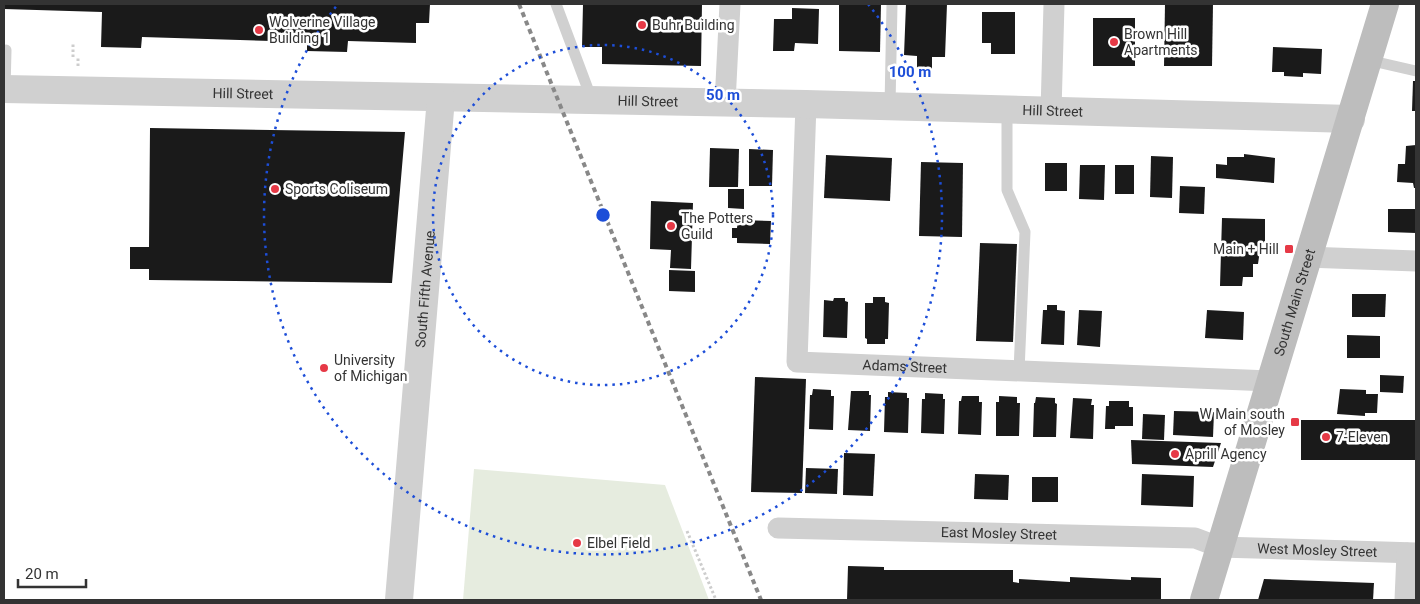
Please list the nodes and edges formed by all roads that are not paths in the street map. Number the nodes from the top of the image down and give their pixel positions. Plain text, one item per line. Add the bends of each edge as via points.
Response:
1 (556, 4) edge
2 (730, 4) edge
3 (892, 4) edge
4 (1054, 4) edge
5 (1385, 4) edge
6 (6, 50) dead end
7 (1368, 60) junction
8 (1416, 71) edge
9 (4, 90) edge
10 (441, 98) junction
11 (592, 101) junction
12 (725, 103) junction
13 (806, 104) junction
14 (890, 106) junction
15 (1007, 110) junction
16 (1050, 111) junction
17 (1351, 119) junction
18 (1306, 257) junction
19 (1416, 261) edge
20 (1020, 371) junction
21 (1270, 381) junction
22 (778, 528) dead end
23 (1219, 547) junction
24 (1412, 553) edge
25 (399, 600) edge
26 (1204, 600) edge
27 (1405, 600) edge

1 - 11 lane
2 - 12 street
3 - 14 lane
4 - 16 street
5 - 7 main road, South Main Street
6 - 9 lane
7 - 8 lane
7 - 17 main road, South Main Street
9 - 10 street, Hill Street
10 - 11 street, Hill Street
10 - 25 street, South Fifth Avenue
11 - 12 street, Hill Street
12 - 13 street, Hill Street
13 - 14 street, Hill Street
13 - 20 street, Adams Street via 797,362
14 - 15 street, Hill Street
15 - 16 street, Hill Street
15 - 20 lane via 1007,190 1024,232
16 - 17 street, Hill Street
17 - 18 main road, South Main Street
18 - 19 street
18 - 21 main road, South Main Street
20 - 21 street, Adams Street
21 - 23 main road, South Main Street
22 - 23 street, East Mosley Street via 1195,538
23 - 24 street, West Mosley Street
23 - 26 main road, South Main Street
24 - 27 street

